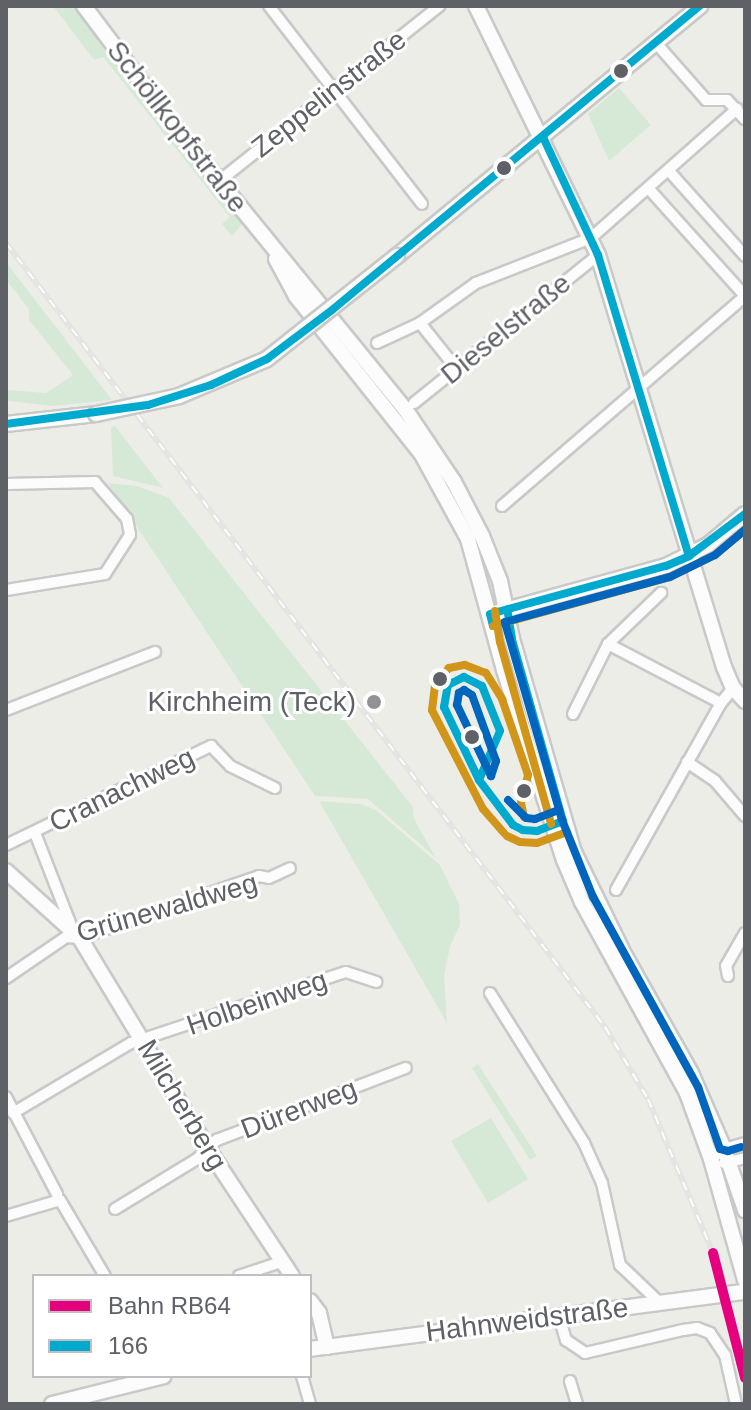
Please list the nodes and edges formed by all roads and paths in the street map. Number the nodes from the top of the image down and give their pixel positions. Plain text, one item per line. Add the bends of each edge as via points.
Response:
1 (84, 6) edge
2 (269, 6) edge
3 (439, 6) edge
4 (476, 6) edge
5 (700, 6) edge
6 (656, 43) junction
7 (334, 88) junction
8 (737, 109) junction
9 (745, 119) edge
10 (543, 137) junction
11 (669, 171) junction
12 (218, 182) junction
13 (649, 189) junction
14 (422, 204) dead end
15 (591, 238) junction
16 (271, 247) junction
17 (598, 255) junction
18 (745, 256) edge
19 (745, 297) edge
20 (420, 323) junction
21 (377, 343) dead end
22 (456, 368) junction
23 (638, 387) junction
24 (414, 403) dead end
25 (6, 424) edge
26 (6, 484) edge
27 (502, 506) dead end
28 (745, 514) edge
29 (689, 556) junction
30 (6, 590) edge
31 (661, 593) dead end
32 (507, 609) junction
33 (490, 614) junction
34 (608, 644) junction
35 (155, 652) dead end
36 (733, 688) junction
37 (745, 701) edge
38 (721, 703) junction
39 (6, 710) edge
40 (573, 714) dead end
41 (687, 762) junction
42 (275, 788) dead end
43 (745, 816) edge
44 (35, 833) junction
45 (6, 845) edge
46 (290, 868) dead end
47 (6, 871) edge
48 (616, 890) dead end
49 (745, 933) edge
50 (77, 935) junction
51 (728, 976) dead end
52 (6, 978) edge
53 (376, 982) dead end
54 (490, 993) dead end
55 (143, 1042) junction
56 (406, 1068) dead end
57 (6, 1097) edge
58 (13, 1113) junction
59 (745, 1143) edge
60 (208, 1149) junction
61 (727, 1156) junction
62 (745, 1158) edge
63 (711, 1159) junction
64 (57, 1194) dead end
65 (115, 1209) dead end
66 (745, 1210) edge
67 (6, 1216) edge
68 (281, 1262) junction
69 (104, 1274) edge
70 (245, 1274) edge
71 (290, 1274) edge
72 (745, 1280) edge
73 (745, 1292) edge
74 (660, 1303) junction
75 (312, 1304) edge
76 (559, 1316) junction
77 (327, 1347) junction
78 (312, 1349) edge
79 (156, 1378) edge
80 (303, 1378) edge
81 (570, 1381) dead end
82 (52, 1404) edge
83 (310, 1404) edge
84 (577, 1404) edge
85 (736, 1404) edge

1 - 12 main road, Schöllkopfstraße
2 - 7 street
3 - 7 street, Zeppelinstraße
4 - 10 main road
5 - 6 main road
6 - 8 street via 706,100 727,100
6 - 10 main road
7 - 12 street, Zeppelinstraße
7 - 14 street
8 - 9 street
8 - 11 street
10 - 15 main road
10 - 25 main road, bridge via 267,359 179,396 96,414
11 - 13 street
11 - 18 street
12 - 16 main road, Schöllkopfstraße
13 - 15 street
13 - 19 street
15 - 17 main road
15 - 20 street via 476,283
16 - 32 main road, Schöllkopfstraße via 433,447 482,536
16 - 33 main road, Schöllkopfstraße via 296,296 395,418 442,488 468,539
17 - 22 street, Dieselstraße
17 - 23 main road
19 - 23 street
20 - 21 street
20 - 22 street
22 - 24 street, Dieselstraße
23 - 27 street
23 - 29 main road
26 - 30 street via 95,482 127,519 130,535 105,574
28 - 29 main road
29 - 32 main road
29 - 36 main road
31 - 34 street
32 - 33 main road
32 - 61 main road, Schöllkopfstraße via 574,852 619,946 691,1073
33 - 63 main road, Schöllkopfstraße via 564,860 687,1093
34 - 38 street
34 - 40 street
35 - 39 street
36 - 37 main road
36 - 38 street
38 - 41 street
41 - 43 street via 715,781
41 - 48 street
42 - 44 street, Cranachweg via 230,766 211,746
44 - 45 street, Cranachweg
44 - 50 street, Milcherberg
46 - 50 street, Grünewaldweg
47 - 50 main road, Milcherberg
49 - 51 street via 726,966
50 - 52 street, Grünewaldweg
50 - 55 main road, Milcherberg
53 - 55 street, Holbeinweg via 346,972
54 - 74 street via 584,1143 602,1183 620,1265
55 - 58 street, Holbeinweg via 131,1043
55 - 60 main road, Milcherberg
56 - 60 street, Dürerweg via 217,1140
57 - 58 street
58 - 64 street
59 - 61 street
60 - 65 street, Dürerweg
60 - 68 main road, Milcherberg
61 - 62 street
61 - 63 street
61 - 66 main road, Schöllkopfstraße
63 - 72 main road, Schöllkopfstraße
67 - 69 street via 60,1200
68 - 70 street
68 - 71 main road, Milcherberg
73 - 74 main road, Hahnweidstraße
74 - 76 main road, Hahnweidstraße
75 - 77 main road
76 - 77 main road, Hahnweidstraße
76 - 85 street via 566,1340 585,1353 683,1330 710,1333 725,1355
77 - 78 main road, Hahnweidstraße
79 - 82 main road
80 - 83 street
81 - 84 street

